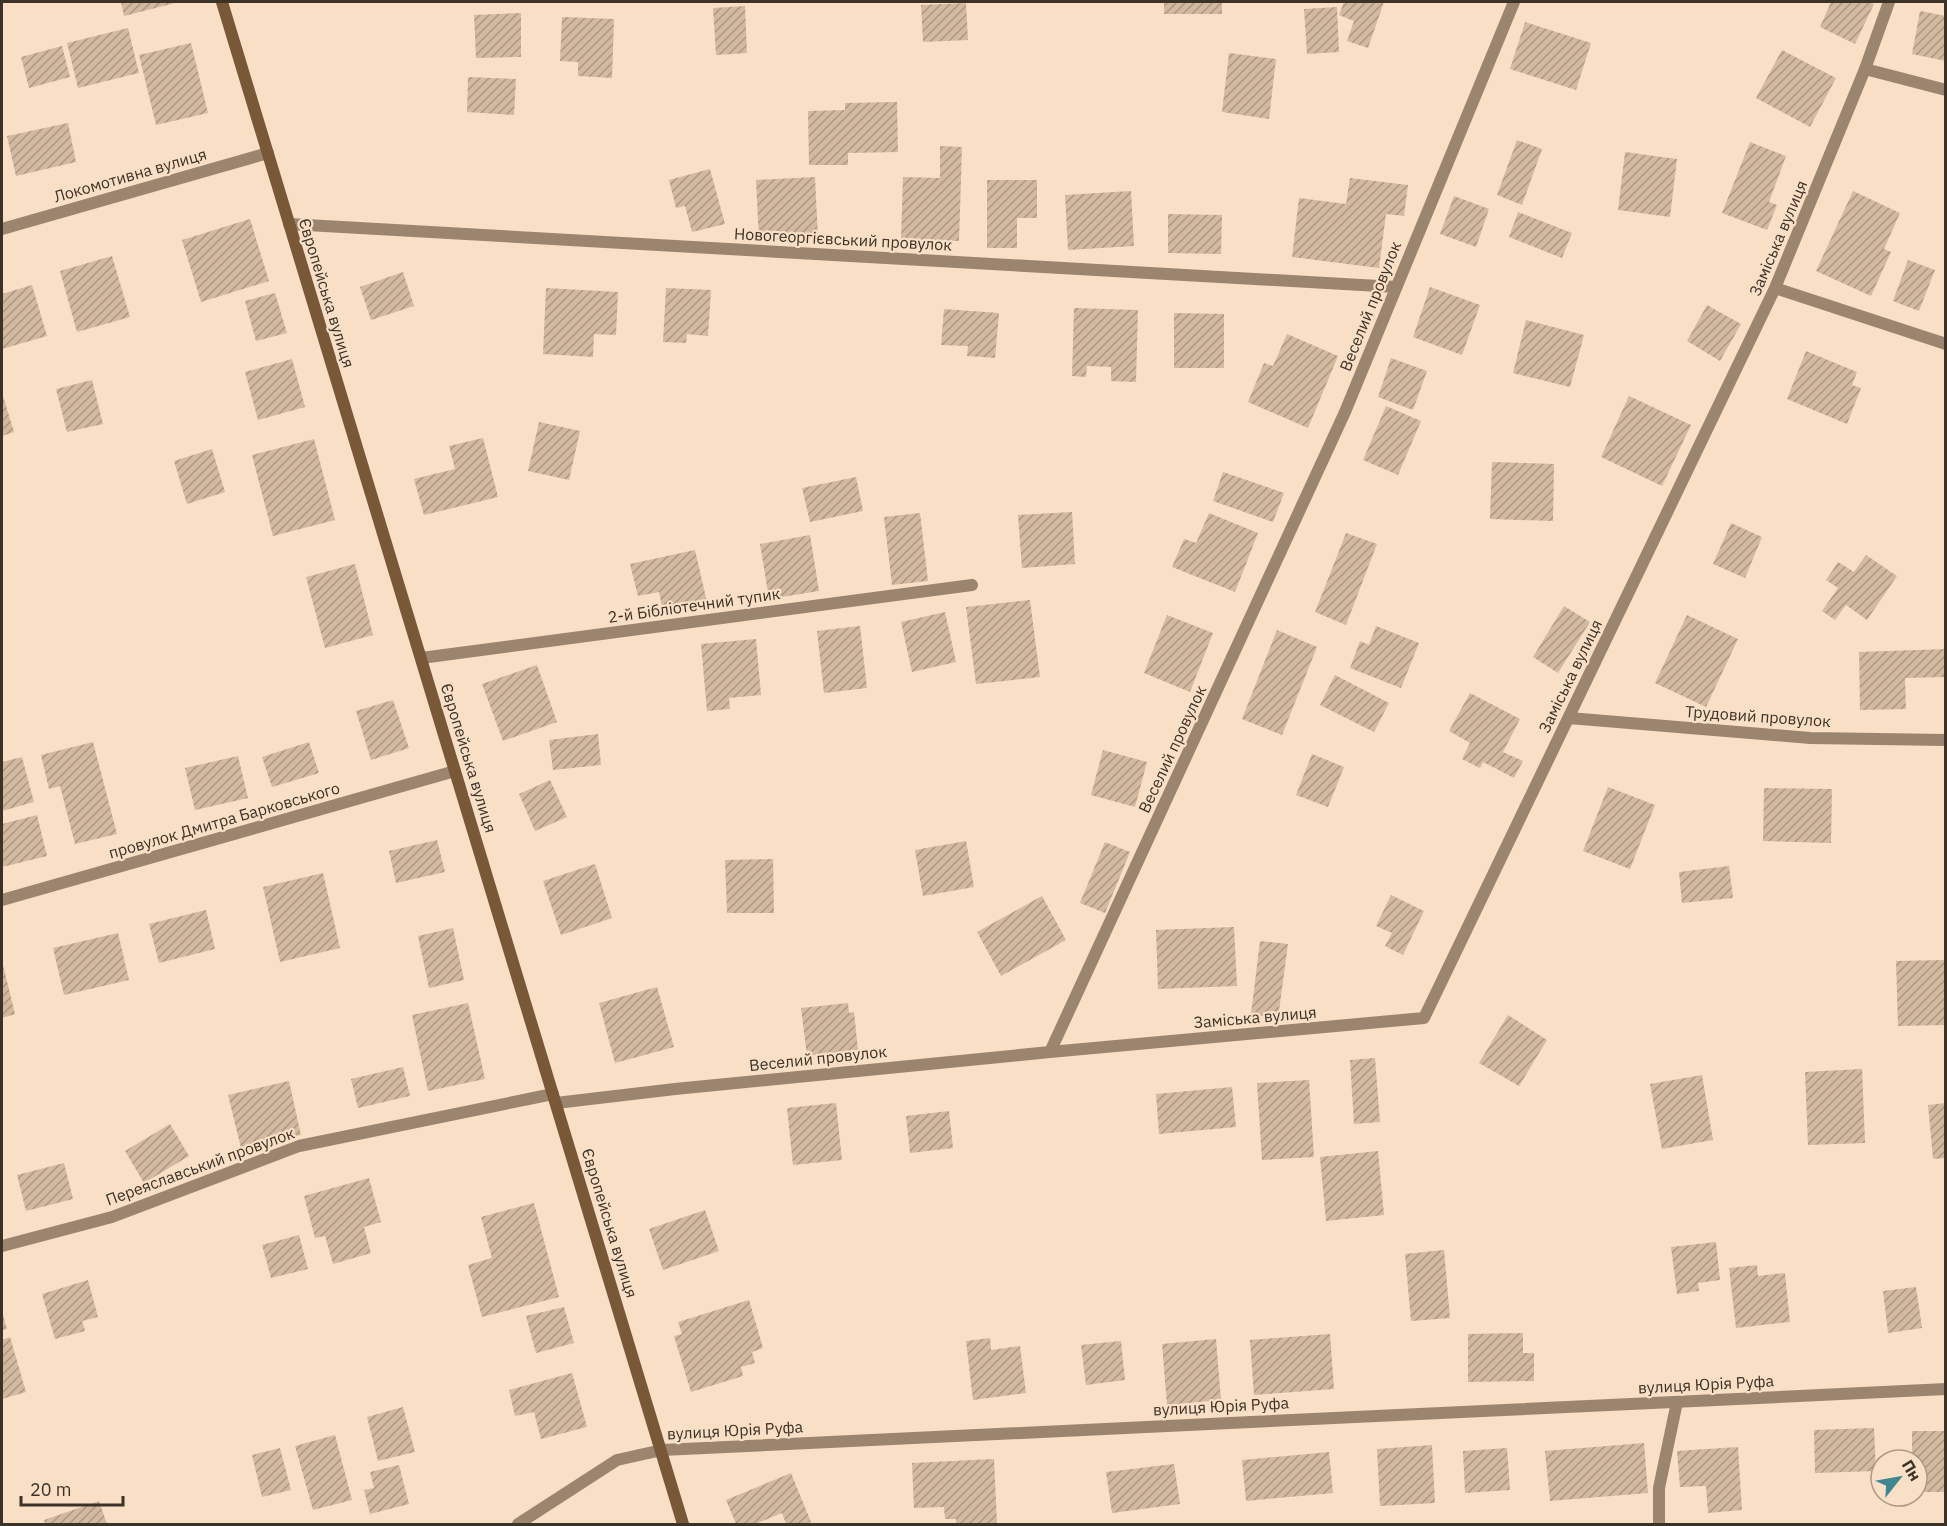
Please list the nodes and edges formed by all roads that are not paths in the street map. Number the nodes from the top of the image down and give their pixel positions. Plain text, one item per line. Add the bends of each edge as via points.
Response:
1 (222, 2) edge
2 (1514, 2) edge
3 (1889, 2) edge
4 (1865, 69) junction
5 (1946, 90) edge
6 (268, 153) junction
7 (289, 224) junction
8 (2, 229) edge
9 (1396, 287) junction
10 (1775, 288) junction
11 (1946, 344) edge
12 (972, 585) dead end
13 (421, 658) junction
14 (1569, 718) junction
15 (1946, 740) edge
16 (455, 771) junction
17 (2, 900) edge
18 (1050, 1052) junction
19 (555, 1099) junction
20 (2, 1246) edge
21 (1946, 1389) edge
22 (1677, 1402) junction
23 (662, 1450) junction
24 (518, 1524) edge
25 (683, 1524) edge
26 (1659, 1524) edge

1 - 6 street, Європейська вулиця
2 - 9 street, Веселий провулок
3 - 4 street, Заміська вулиця
4 - 5 street
4 - 10 street, Заміська вулиця
6 - 7 street, Європейська вулиця
6 - 8 street, Локомотивна вулиця
7 - 9 street, Новогеоргієвський провулок
7 - 13 street, Європейська вулиця
9 - 18 street, Веселий провулок via 1345,412
10 - 11 street
10 - 14 street, Заміська вулиця
12 - 13 street, 2-й Бібліотечний тупик
13 - 16 street, Європейська вулиця
14 - 15 street, Трудовий провулок via 1810,738
14 - 18 street, Заміська вулиця via 1424,1018
16 - 17 street, провулок Дмитра Барковського
16 - 19 street, Європейська вулиця
18 - 19 street, Веселий провулок
19 - 20 street, Переяславський провулок via 299,1146 112,1217
19 - 23 street, Європейська вулиця
21 - 22 street, вулиця Юрія Руфа
22 - 23 street, вулиця Юрія Руфа
22 - 26 street via 1659,1488
23 - 24 street, вулиця Юрія Руфа via 617,1460
23 - 25 street, Європейська вулиця

